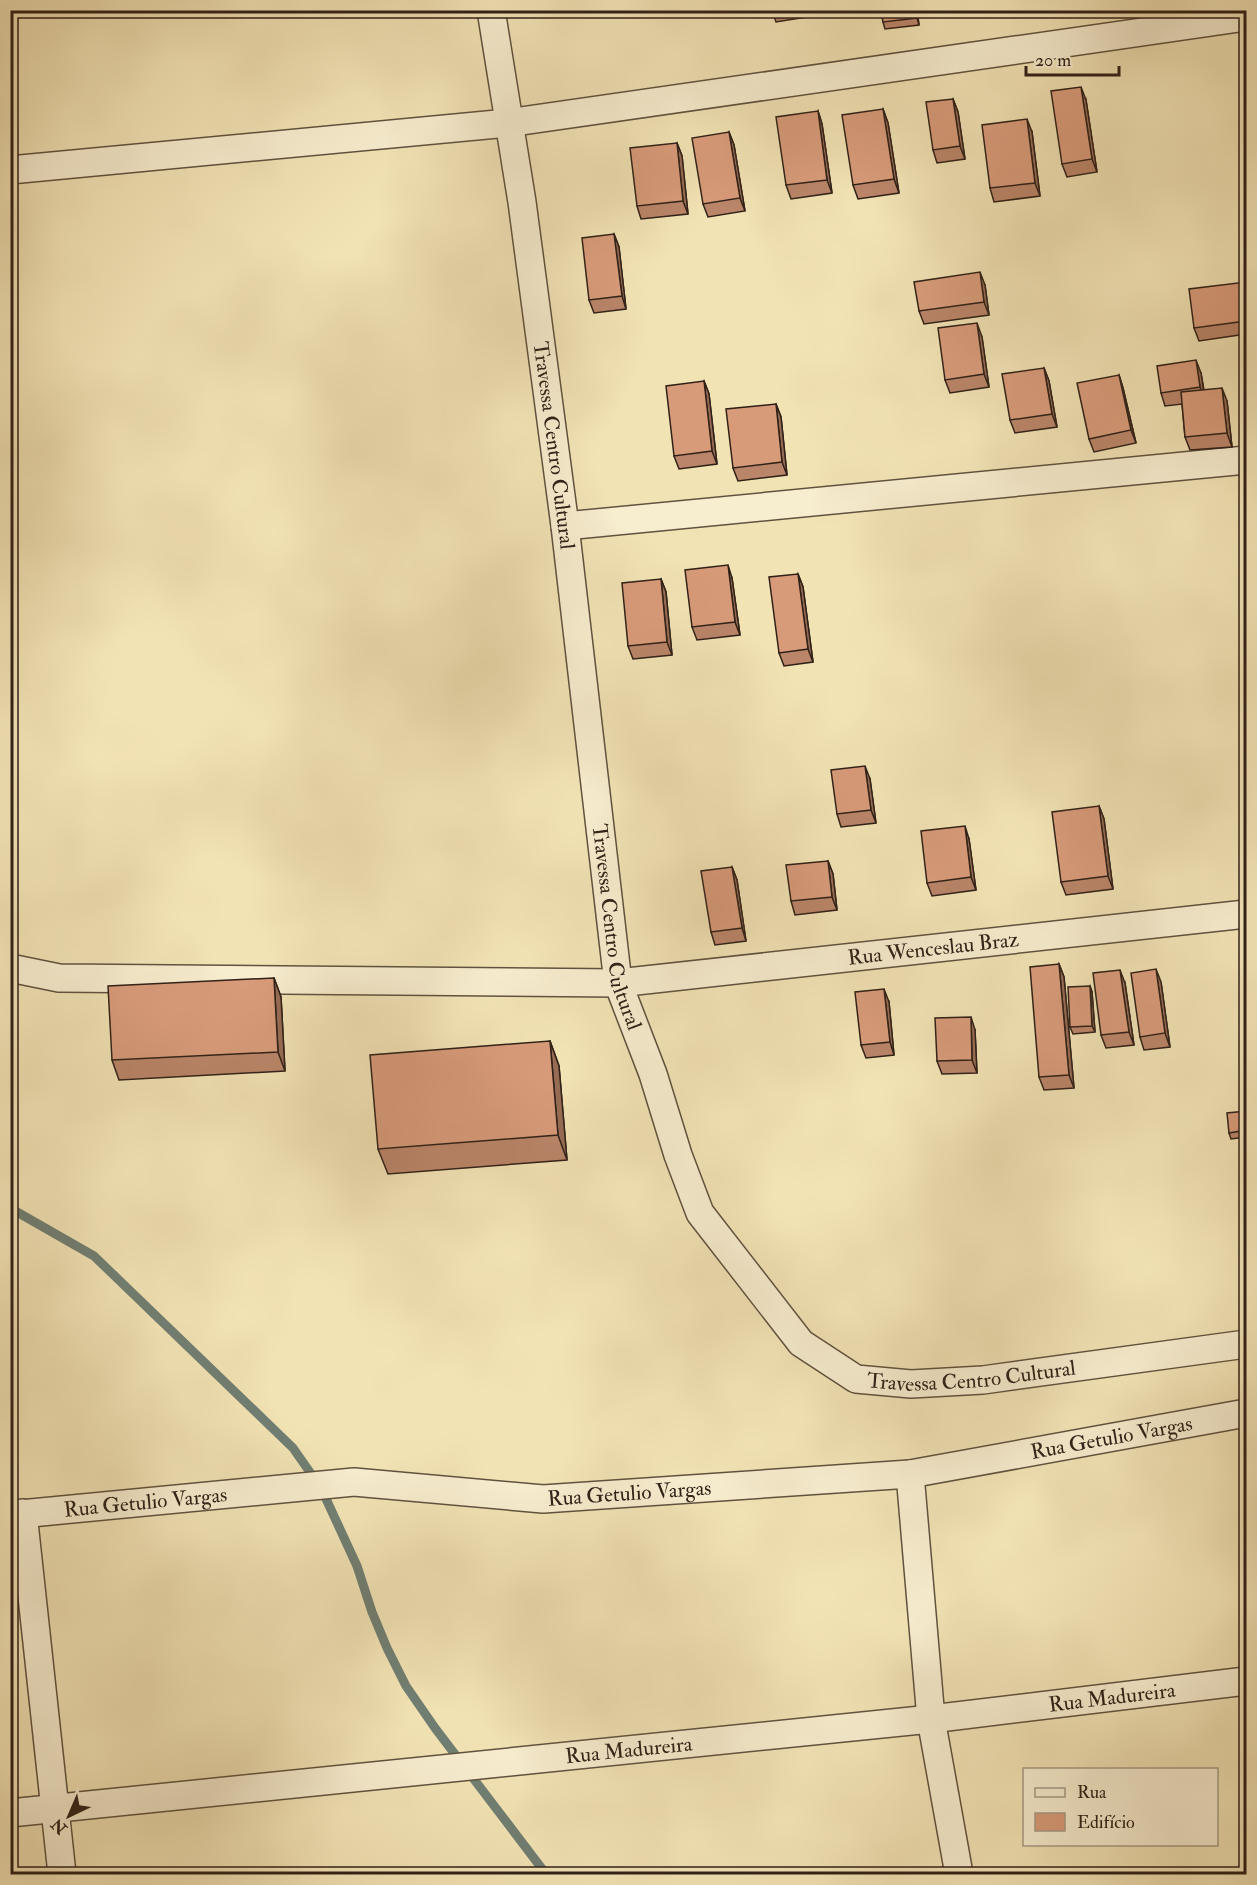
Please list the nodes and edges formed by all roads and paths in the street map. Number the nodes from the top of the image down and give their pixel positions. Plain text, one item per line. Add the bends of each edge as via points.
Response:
1 (491, 10) edge
2 (1246, 16) edge
3 (508, 123) junction
4 (10, 170) edge
5 (1246, 460) edge
6 (565, 526) junction
7 (1246, 914) edge
8 (10, 968) edge
9 (618, 982) junction
10 (1246, 1344) edge
11 (1246, 1413) edge
12 (910, 1474) junction
13 (16, 1514) edge
14 (1246, 1681) edge
15 (931, 1719) junction
16 (55, 1808) junction
17 (10, 1813) edge
18 (62, 1875) edge
19 (959, 1875) edge

1 - 3 street, Travessa Centro Cultural
2 - 3 street
3 - 4 street
3 - 6 street, Travessa Centro Cultural
5 - 6 street
6 - 9 street, Travessa Centro Cultural
7 - 9 street, Rua Wenceslau Braz
8 - 9 street, Rua Wenceslau Braz via 59,978
9 - 10 street, Travessa Centro Cultural via 700,1213 801,1344 856,1379 911,1384 983,1380
11 - 12 street, Rua Getulio Vargas
12 - 13 street, Rua Getulio Vargas via 543,1499 354,1482
12 - 15 street
13 - 16 street
14 - 15 street, Rua Madureira
15 - 16 street, Rua Madureira
15 - 19 street
16 - 17 street, Rua Madureira
16 - 18 street

